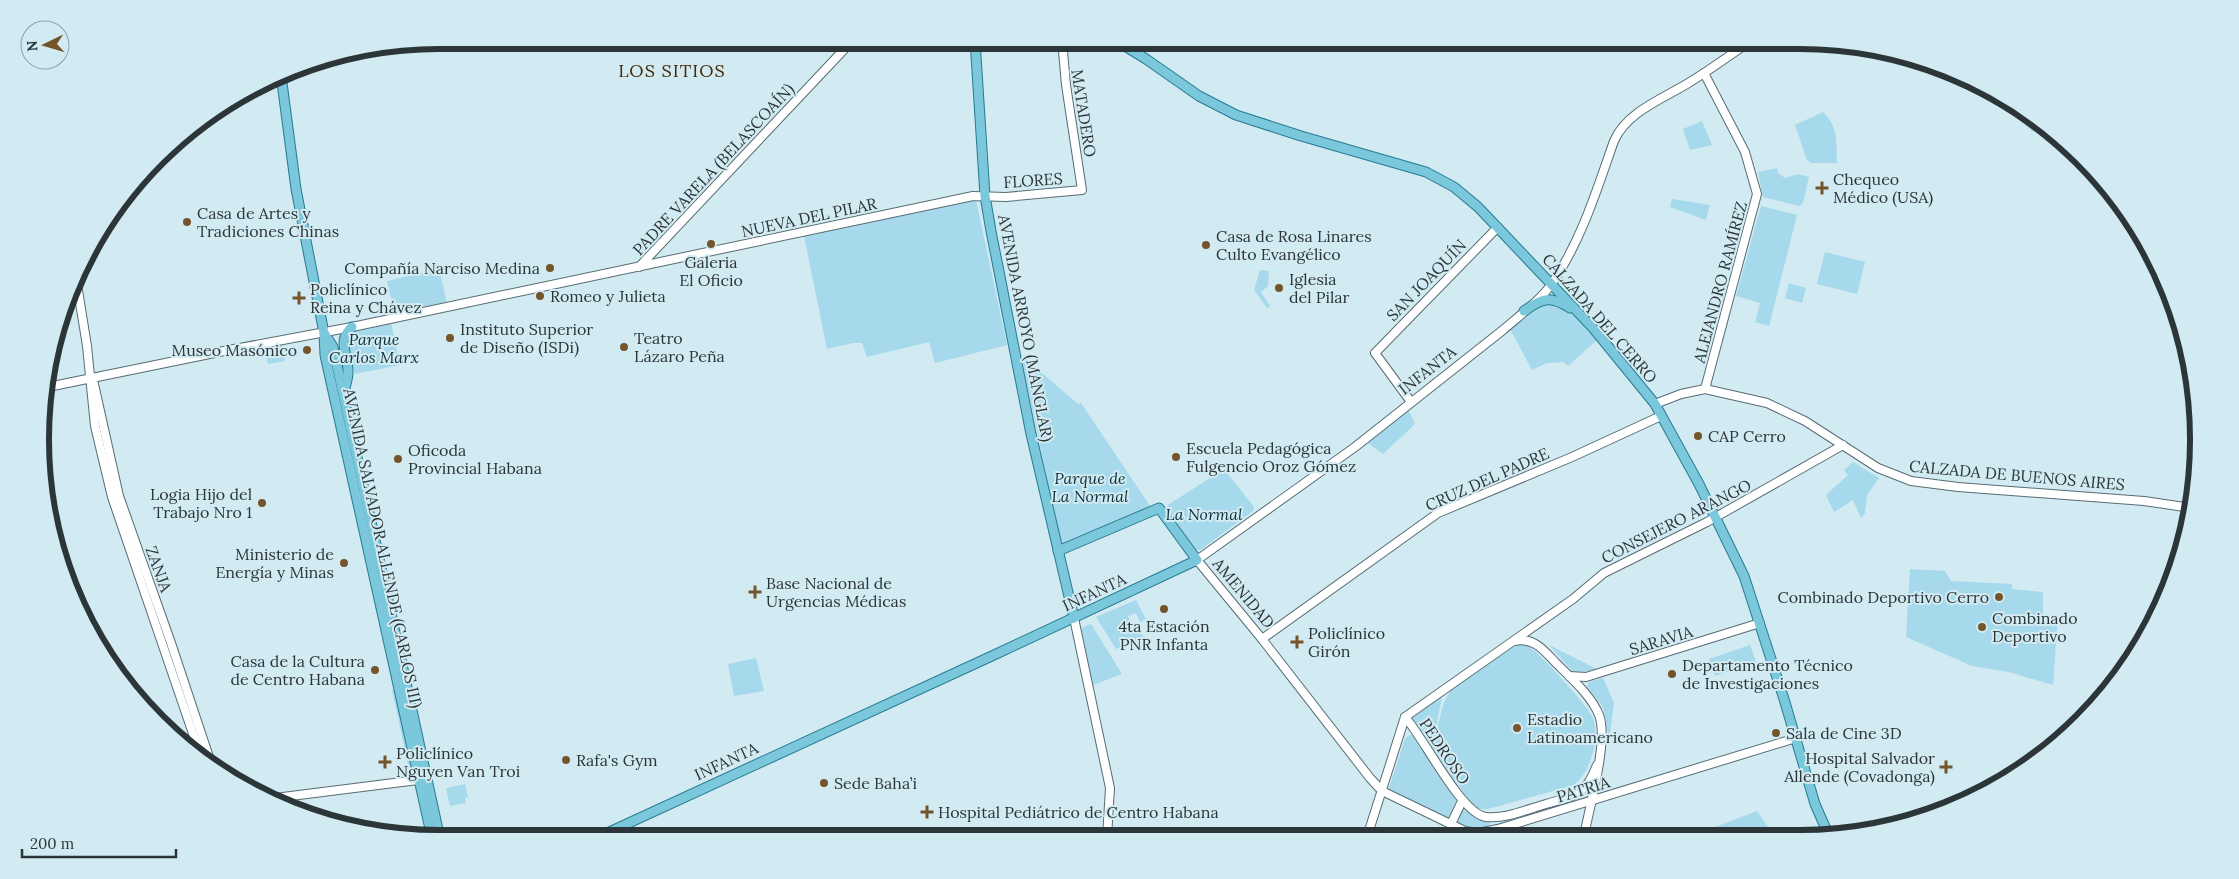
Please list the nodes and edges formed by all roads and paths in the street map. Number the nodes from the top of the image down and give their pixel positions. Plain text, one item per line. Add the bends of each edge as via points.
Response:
1 (845, 49) edge
2 (976, 49) edge
3 (1063, 49) edge
4 (1130, 49) edge
5 (1739, 49) edge
6 (1704, 73) junction
7 (282, 82) edge
8 (1082, 190) joint
9 (984, 196) junction
10 (1498, 227) junction
11 (639, 267) junction
12 (1552, 283) junction
13 (78, 290) edge
14 (1524, 311) junction
15 (1582, 316) junction
16 (352, 327) junction
17 (324, 332) junction
18 (91, 378) junction
19 (52, 386) edge
20 (1705, 389) junction
21 (344, 396) junction
22 (1411, 402) junction
23 (1654, 404) junction
24 (1661, 416) junction
25 (1843, 445) junction
26 (2184, 507) edge
27 (1716, 518) junction
28 (1058, 551) junction
29 (1197, 560) junction
30 (1074, 618) junction
31 (1760, 623) junction
32 (1523, 638) junction
33 (1262, 639) junction
34 (1593, 675) junction
35 (1569, 676) junction
36 (1584, 694) junction
37 (1405, 717) junction
38 (1401, 733) junction
39 (1418, 734) junction
40 (1796, 738) junction
41 (197, 746) edge
42 (208, 754) edge
43 (1598, 764) junction
44 (1388, 776) junction
45 (1370, 778) junction
46 (419, 780) junction
47 (429, 787) junction
48 (1382, 791) junction
49 (1582, 791) junction
50 (282, 797) edge
51 (1592, 797) junction
52 (1462, 800) junction
53 (1572, 808) junction
54 (1376, 809) junction
55 (1587, 822) junction
56 (1450, 824) junction
57 (1826, 829) edge
58 (430, 830) edge
59 (438, 830) edge
60 (614, 830) edge
61 (1107, 830) edge
62 (1369, 830) edge
63 (1463, 830) edge
64 (1490, 830) edge
65 (1585, 830) edge

1 - 11 street, PADRE VARELA (BELASCOAÍN)
2 - 9 main road, AVENIDA ARROYO (MANGLAR)
3 - 8 street, MATADERO
4 - 10 main road, CALZADA DEL CERRO via 1199,96 1236,115 1434,175 1463,194
5 - 6 street, INFANTA
6 - 12 street, INFANTA via 1650,106 1620,131 1579,237
6 - 20 street, ALEJANDRO RAMÍREZ via 1745,152 1757,194
7 - 17 main road via 296,189
8 - 9 street, FLORES
9 - 11 street, NUEVA DEL PILAR
9 - 28 main road, AVENIDA ARROYO (MANGLAR)
10 - 12 main road, CALZADA DEL CERRO
10 - 22 street, SAN JOAQUÍN via 1375,352
11 - 16 street, PADRE VARELA (BELASCOAÍN)
12 - 14 street, INFANTA
12 - 15 main road, CALZADA DEL CERRO
13 - 18 street, ZANJA
14 - 15 main road via 1540,301 1555,300
14 - 22 street, INFANTA
15 - 23 main road, CALZADA DEL CERRO
16 - 17 street, PADRE VARELA (BELASCOAÍN)
16 - 21 main road via 344,346 349,371
17 - 18 street, PADRE VARELA (BELASCOAÍN)
17 - 21 main road, AVENIDA SALVADOR ALLENDE (CARLOS III) via 333,347
17 - 46 main road, AVENIDA SALVADOR ALLENDE (CARLOS III) via 325,355
18 - 19 street, PADRE VARELA (BELASCOAÍN)
18 - 41 street, ZANJA via 95,426 112,497
18 - 42 street, ZANJA via 119,496
20 - 23 street, CALZADA DE BUENOS AIRES
20 - 25 street, CALZADA DE BUENOS AIRES via 1776,406
21 - 47 main road, AVENIDA SALVADOR ALLENDE (CARLOS III)
22 - 29 street, INFANTA via 1355,447
23 - 24 main road, CALZADA DEL CERRO
24 - 27 main road, CALZADA DEL CERRO
24 - 33 street, CRUZ DEL PADRE via 1438,513
25 - 26 street, CALZADA DE BUENOS AIRES via 1878,468 1911,481
25 - 27 street, CONSEJERO ARANGO
27 - 31 main road, CALZADA DEL CERRO via 1744,576
27 - 32 street, CONSEJERO ARANGO via 1606,571
28 - 29 main road, AMENIDAD via 1159,508
28 - 30 main road, AVENIDA ARROYO (MANGLAR)
29 - 30 main road, INFANTA
29 - 33 street, AMENIDAD
30 - 60 main road, INFANTA
30 - 61 street via 1110,788
31 - 34 street, SARAVIA
31 - 40 main road, CALZADA DEL CERRO
32 - 35 street via 1540,646
32 - 37 street via 1512,642
33 - 45 street, AMENIDAD
34 - 35 street, SARAVIA via 1582,678
34 - 36 street via 1584,683
35 - 36 street
36 - 43 street via 1596,709 1601,724
37 - 38 street
37 - 39 street, PEDROSO
38 - 39 street via 1411,729
38 - 44 street
39 - 52 street, PEDROSO
40 - 51 street, PATRIA
40 - 57 main road, CALZADA DEL CERRO via 1815,804
43 - 49 street, PATRIA
43 - 51 street
44 - 45 street via 1380,780
44 - 48 street
45 - 48 street, AMENIDAD
45 - 54 street via 1376,792
46 - 47 street
46 - 50 street
46 - 58 main road, AVENIDA SALVADOR ALLENDE (CARLOS III)
47 - 59 main road, AVENIDA SALVADOR ALLENDE (CARLOS III)
48 - 54 street
48 - 56 street, PATRIA
49 - 51 street via 1590,788
49 - 52 street, PATRIA via 1496,816 1479,815
51 - 53 street, PATRIA
51 - 55 street
52 - 56 street
53 - 55 street via 1582,811
53 - 64 street, PATRIA
54 - 62 street
55 - 65 street
56 - 63 street, PATRIA

